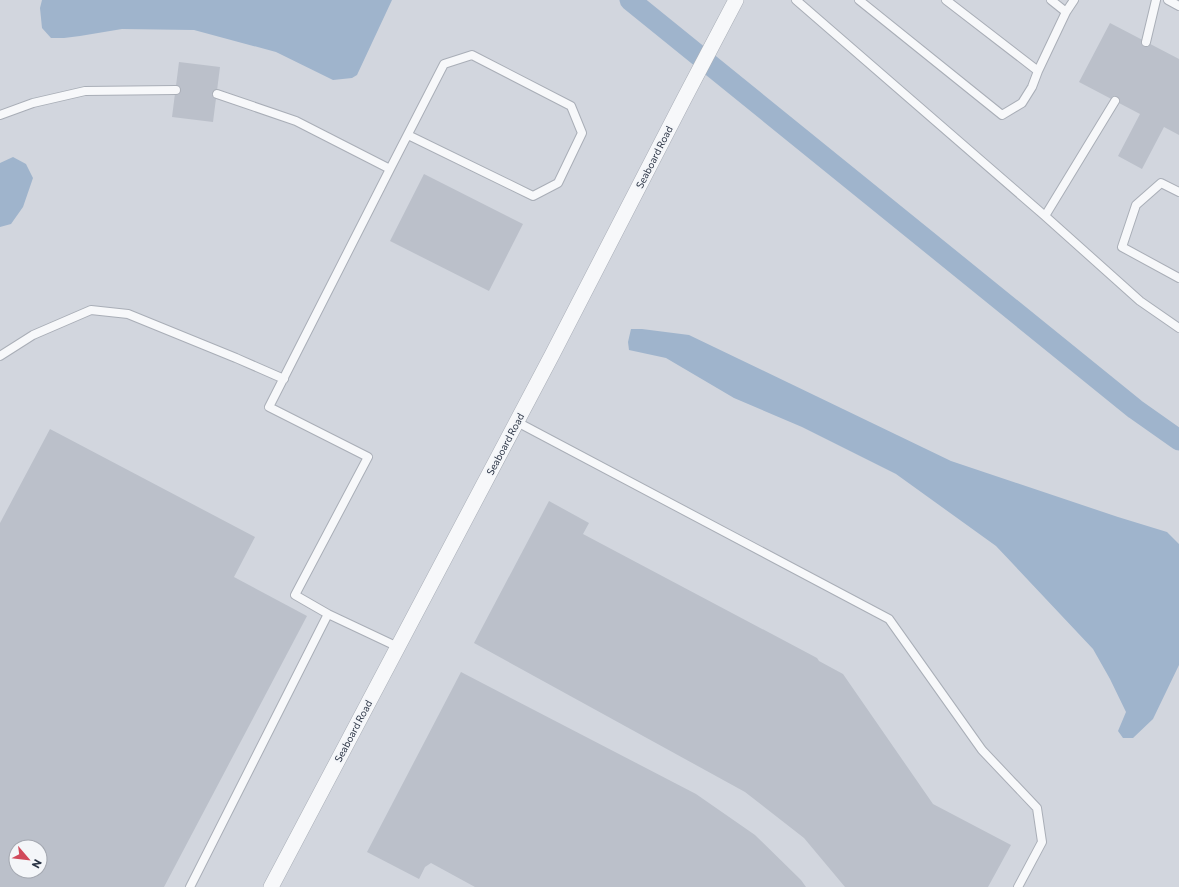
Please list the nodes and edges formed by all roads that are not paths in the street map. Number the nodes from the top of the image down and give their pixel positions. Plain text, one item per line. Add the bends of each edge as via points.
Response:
1 (736, 0) edge
2 (796, 0) edge
3 (859, 0) edge
4 (946, 0) edge
5 (1051, 0) edge
6 (1074, 0) edge
7 (1156, 0) edge
8 (1168, 0) edge
9 (1179, 6) edge
10 (1066, 12) junction
11 (1146, 42) dead end
12 (1038, 71) junction
13 (176, 90) dead end
14 (217, 94) dead end
15 (1114, 101) dead end
16 (0, 115) edge
17 (408, 135) junction
18 (390, 169) junction
19 (1179, 192) edge
20 (1045, 216) junction
21 (1179, 278) edge
22 (1179, 328) edge
23 (0, 356) edge
24 (284, 379) junction
25 (517, 422) junction
26 (328, 614) junction
27 (398, 647) junction
28 (190, 887) edge
29 (271, 887) edge
30 (1018, 887) edge

1 - 25 street, Seaboard Road
2 - 20 lane
3 - 12 lane via 1002,114 1022,103
4 - 12 lane
5 - 10 lane
6 - 10 lane
7 - 11 lane
8 - 9 lane
10 - 12 lane
13 - 16 lane via 86,91 33,103
14 - 18 lane via 296,122
15 - 20 lane
17 - 17 lane via 444,64 472,55 571,106 582,133 558,183 532,196
17 - 18 lane
18 - 24 lane
19 - 21 lane via 1161,183 1136,205 1122,247
20 - 22 lane via 1140,302
23 - 24 lane via 33,335 91,310 128,314
24 - 26 lane via 269,407 368,457 295,596
25 - 27 street, Seaboard Road
25 - 30 lane via 890,619 982,750 1037,808 1042,842
26 - 27 lane
26 - 28 lane
27 - 29 street, Seaboard Road

